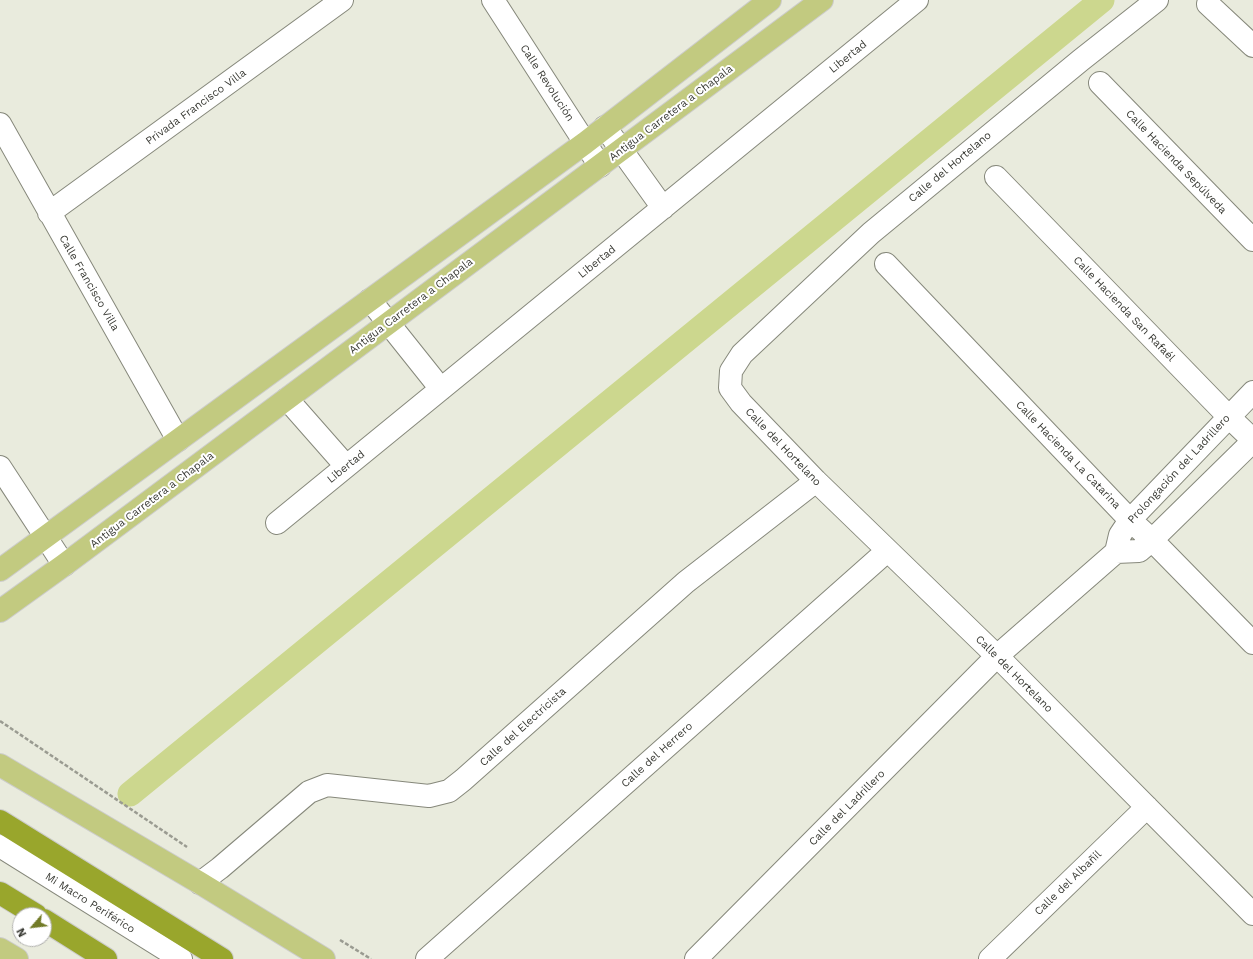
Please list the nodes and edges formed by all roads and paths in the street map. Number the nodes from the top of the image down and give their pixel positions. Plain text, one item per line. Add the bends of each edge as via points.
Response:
1 (342, 0) edge
2 (493, 0) edge
3 (822, 0) edge
4 (917, 0) edge
5 (1157, 0) edge
6 (767, 2) edge
7 (1208, 4) dead end
8 (784, 28) junction
9 (1253, 46) edge
10 (1100, 83) dead end
11 (0, 124) edge
12 (606, 127) junction
13 (585, 143) junction
14 (622, 149) junction
15 (600, 166) junction
16 (996, 177) dead end
17 (663, 208) junction
18 (49, 213) junction
19 (1253, 240) edge
20 (886, 264) dead end
21 (370, 300) junction
22 (388, 324) junction
23 (441, 389) junction
24 (1253, 392) edge
25 (287, 399) junction
26 (1229, 417) junction
27 (178, 440) junction
28 (1253, 440) edge
29 (346, 466) junction
30 (0, 467) edge
31 (816, 481) junction
32 (1130, 520) junction
33 (277, 523) dead end
34 (46, 538) junction
35 (1152, 540) junction
36 (887, 551) junction
37 (1116, 552) junction
38 (64, 565) junction
39 (0, 570) edge
40 (0, 611) edge
41 (1253, 643) edge
42 (997, 656) junction
43 (0, 721) edge
44 (3, 768) edge
45 (1147, 807) junction
46 (0, 821) edge
47 (0, 846) edge
48 (188, 847) dead end
49 (0, 862) edge
50 (200, 883) junction
51 (0, 893) edge
52 (23, 907) edge
53 (1253, 914) edge
54 (52, 925) edge
55 (336, 938) dead end
56 (0, 949) edge
57 (17, 959) edge
58 (106, 959) edge
59 (155, 959) edge
60 (181, 959) edge
61 (222, 959) edge
62 (324, 959) edge
63 (371, 959) edge
64 (427, 959) edge
65 (696, 959) edge
66 (990, 959) edge

1 - 18 street, Privada Francisco Villa
2 - 13 street, Calle Revolución
3 - 8 main road, Antigua Carretera a Chapala
4 - 17 street, Libertad
5 - 31 street, Calle del Hortelano via 871,233 742,354 731,372 730,388 741,403
6 - 8 main road
6 - 12 main road
7 - 9 street
8 - 14 main road, Antigua Carretera a Chapala
10 - 19 street, Calle Hacienda Sepúlveda
11 - 18 street, Calle Francisco Villa
12 - 13 main road
12 - 14 street
13 - 15 street, Calle Revolución
13 - 21 main road
14 - 15 main road, Antigua Carretera a Chapala
14 - 17 street
15 - 22 main road, Antigua Carretera a Chapala
16 - 26 street, Calle Hacienda San Rafaél
17 - 23 street, Libertad
18 - 27 street, Calle Francisco Villa
20 - 32 street, Calle Hacienda La Catarina
21 - 22 street
21 - 27 main road
22 - 23 street
22 - 25 main road, Antigua Carretera a Chapala
23 - 29 street, Libertad
24 - 26 street, Prolongación del Ladrillero
25 - 29 street
25 - 38 main road, Antigua Carretera a Chapala
26 - 28 street, Calle Hacienda San Rafaél
26 - 32 street, Prolongación del Ladrillero
27 - 34 main road
28 - 35 street
29 - 33 street, Libertad
30 - 34 street
31 - 36 street, Calle del Hortelano
31 - 50 street, Calle del Electricista via 686,582 449,790 430,796 327,785 309,792
32 - 35 street, Calle Hacienda La Catarina
32 - 37 street, Prolongación del Ladrillero via 1120,535
34 - 38 street
34 - 39 main road
35 - 37 street via 1139,551
35 - 41 street, Calle Hacienda La Catarina
36 - 42 street, Calle del Hortelano
36 - 64 street, Calle del Herrero
37 - 42 street
38 - 40 main road, Antigua Carretera a Chapala
42 - 45 street, Calle del Hortelano
42 - 65 street, Calle del Ladrillero
43 - 48 path
44 - 50 main road
45 - 53 street, Calle del Hortelano
45 - 66 street, Calle del Albañil
46 - 61 highway
47 - 60 street, Mi Macro Periférico
49 - 59 street, Mi Macro Periférico
50 - 62 main road
51 - 52 highway
54 - 58 highway
55 - 63 path
56 - 57 main road

